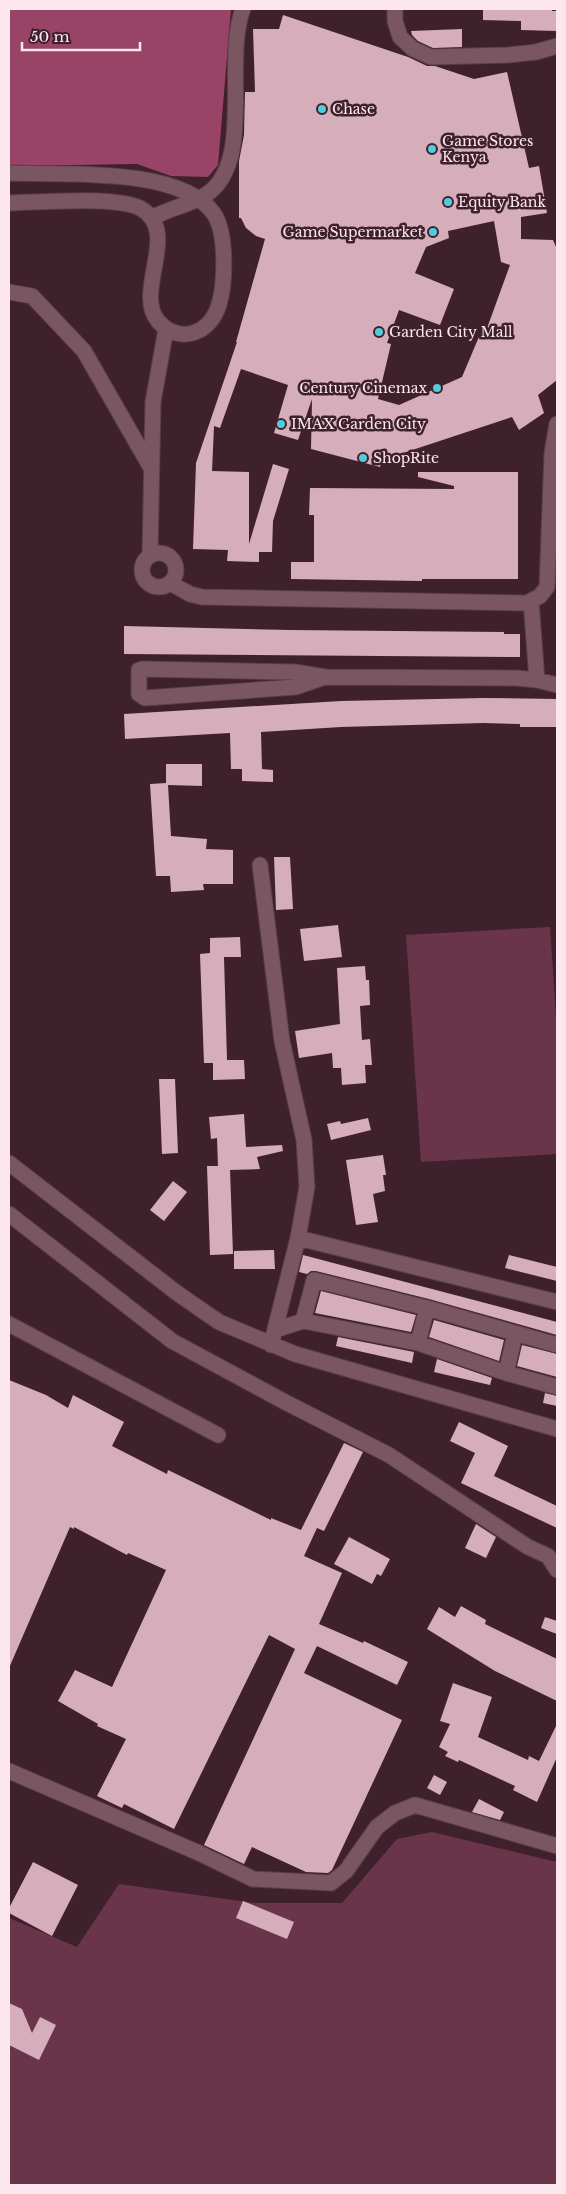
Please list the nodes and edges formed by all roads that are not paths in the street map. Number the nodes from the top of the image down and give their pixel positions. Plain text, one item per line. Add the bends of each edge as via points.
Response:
1 (243, 9) edge
2 (395, 9) edge
3 (557, 46) edge
4 (9, 173) edge
5 (198, 199) junction
6 (9, 203) edge
7 (152, 218) junction
8 (9, 292) edge
9 (166, 330) junction
10 (557, 424) edge
11 (151, 468) junction
12 (150, 556) junction
13 (170, 583) junction
14 (532, 601) junction
15 (324, 677) junction
16 (537, 680) junction
17 (557, 685) edge
18 (260, 865) dead end
19 (9, 1163) edge
20 (9, 1214) edge
21 (298, 1238) junction
22 (557, 1302) edge
23 (427, 1308) junction
24 (303, 1321) junction
25 (9, 1324) edge
26 (515, 1334) junction
27 (273, 1337) junction
28 (418, 1343) junction
29 (557, 1345) edge
30 (506, 1373) junction
31 (557, 1388) edge
32 (557, 1429) edge
33 (218, 1435) dead end
34 (557, 1570) edge
35 (9, 1771) edge
36 (557, 1846) edge

1 - 5 street via 235,36 230,164 215,188
2 - 3 street via 400,37 413,49 431,57 508,55
4 - 5 street via 142,178 178,187
5 - 7 street
5 - 9 street via 214,213 218,222 224,249 222,295 217,311 196,333 185,336
6 - 7 street via 126,203 141,208
7 - 9 street via 157,231 150,299 156,318
8 - 11 street via 32,296 84,352
9 - 11 street via 153,402
10 - 14 street via 552,453 547,587
11 - 12 street
12 - 13 street via 160,554 170,558 176,568
12 - 13 street via 142,570 145,580 160,587
13 - 14 street via 196,596 227,598
14 - 16 street
15 - 15 street via 296,687 145,698 139,694 139,670 142,669 295,672
15 - 16 street
16 - 17 street
18 - 21 street via 282,1041 304,1140 306,1187
19 - 27 street via 198,1308 220,1322
20 - 34 street via 172,1341 389,1455 528,1547 548,1556
21 - 22 street
21 - 27 street
23 - 24 street via 314,1280
23 - 26 street
23 - 28 street
24 - 27 street
24 - 28 street
25 - 33 street
26 - 29 street
26 - 30 street
27 - 32 street via 296,1354
28 - 30 street
30 - 31 street
35 - 36 street via 253,1879 331,1883 346,1871 377,1827 395,1813 415,1805

